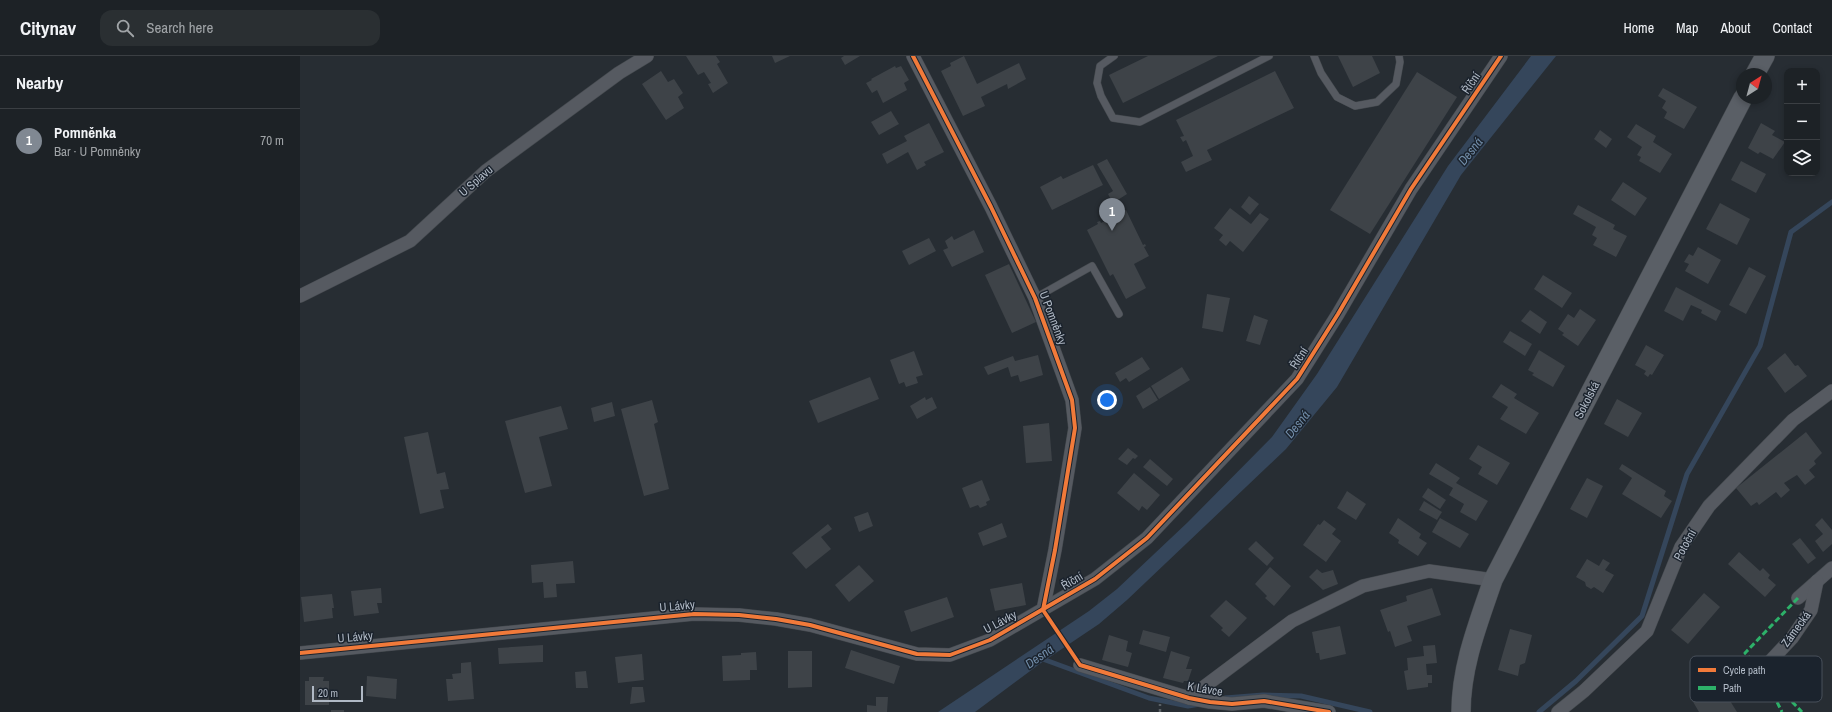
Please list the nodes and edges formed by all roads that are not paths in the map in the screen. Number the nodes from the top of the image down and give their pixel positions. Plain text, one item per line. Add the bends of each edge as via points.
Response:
1 (647, 56) edge
2 (913, 56) edge
3 (1114, 56) edge
4 (1269, 56) edge
5 (1314, 56) edge
6 (1399, 56) edge
7 (1501, 56) edge
8 (1764, 56) edge
9 (1758, 68) edge
10 (1740, 104) edge
11 (300, 296) edge
12 (1035, 298) junction
13 (1119, 314) dead end
14 (1832, 391) edge
15 (1832, 568) edge
16 (1493, 580) junction
17 (1817, 581) junction
18 (1798, 598) dead end
19 (1044, 610) junction
20 (300, 653) edge
21 (1775, 656) edge
22 (1080, 665) dead end
23 (1192, 698) junction
24 (1329, 712) edge
25 (1461, 712) edge
26 (1558, 712) edge

1 - 11 street, U Splavu via 619,73 486,171 410,241
2 - 12 street, U Pomněnky via 992,207
3 - 4 lane via 1100,66 1097,83 1101,96 1114,118 1140,122
5 - 6 lane via 1321,73 1337,97 1355,106 1377,102 1396,84
7 - 19 street, Říční via 1410,189 1338,314 1297,379 1147,538 1096,579
8 - 9 street
10 - 16 street, Sokolská
12 - 13 lane via 1092,266
12 - 19 street, U Pomněnky via 1072,400 1075,428
14 - 26 street, Potoční via 1793,420 1709,506 1682,547 1647,631
15 - 17 street, Zámecká
16 - 23 street, K Lávce via 1429,572 1363,586 1292,621
16 - 25 street, Sokolská via 1463,676
17 - 18 street, Zámecká
17 - 21 street, Zámecká via 1811,610 1792,638
19 - 20 street, U Lávky via 990,640 950,654 916,654 810,625 776,619 694,614
22 - 23 street, K Lávce
23 - 24 street, K Lávce via 1232,704 1264,701

